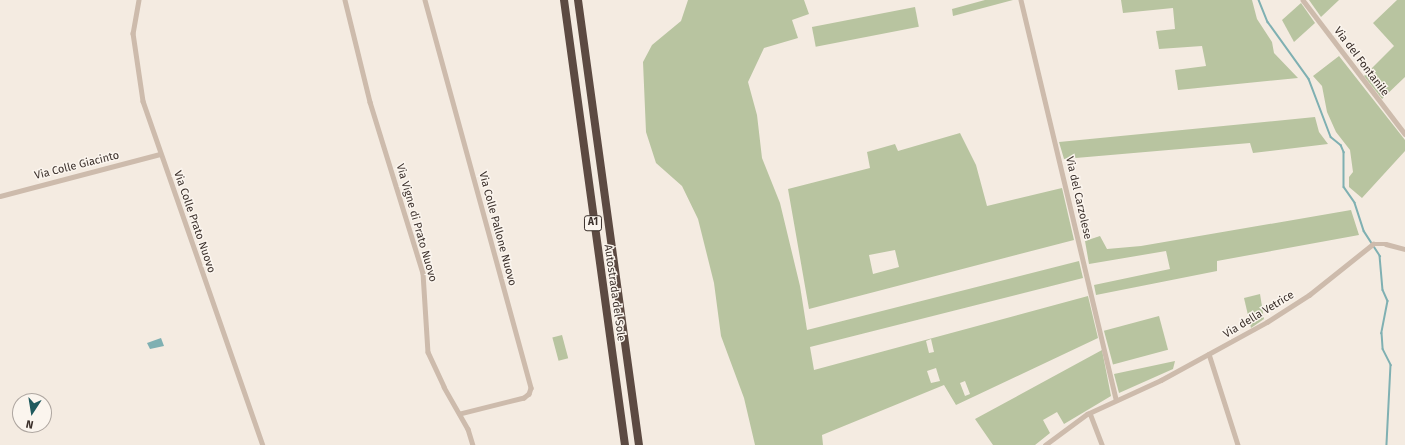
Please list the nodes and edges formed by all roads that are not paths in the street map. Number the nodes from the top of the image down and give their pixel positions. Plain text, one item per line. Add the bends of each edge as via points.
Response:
1 (139, 0) edge
2 (345, 0) edge
3 (425, 0) edge
4 (564, 0) edge
5 (578, 0) edge
6 (1021, 0) edge
7 (1304, 0) edge
8 (1405, 134) edge
9 (160, 154) junction
10 (0, 196) edge
11 (1405, 249) edge
12 (1209, 354) junction
13 (1116, 400) junction
14 (1090, 413) junction
15 (460, 414) junction
16 (263, 445) edge
17 (473, 445) edge
18 (625, 445) edge
19 (639, 445) edge
20 (1045, 445) edge
21 (1102, 445) edge
22 (1238, 445) edge

1 - 9 street, Via Colle Prato Nuovo via 133,24 134,43 141,92
2 - 15 street, Via Vigne di Prato Nuovo via 370,102 423,273 428,352
3 - 15 street, Via Colle Pallone Nuovo via 531,388 524,398
4 - 18 highway, Autostrada del Sole / A1
5 - 19 highway, Autostrada del Sole / A1
6 - 13 street, Via del Carzolese
7 - 8 street, Via del Fontanile
9 - 10 street, Via Colle Giacinto
9 - 16 street, Via Colle Prato Nuovo
11 - 12 street, Via della Vetrice via 1375,244 1297,303
12 - 13 street, Via della Vetrice
12 - 22 street
13 - 14 street, Via della Vetrice
14 - 20 street, Via della Vetrice
14 - 21 street
15 - 17 street, Via Vigne di Prato Nuovo

